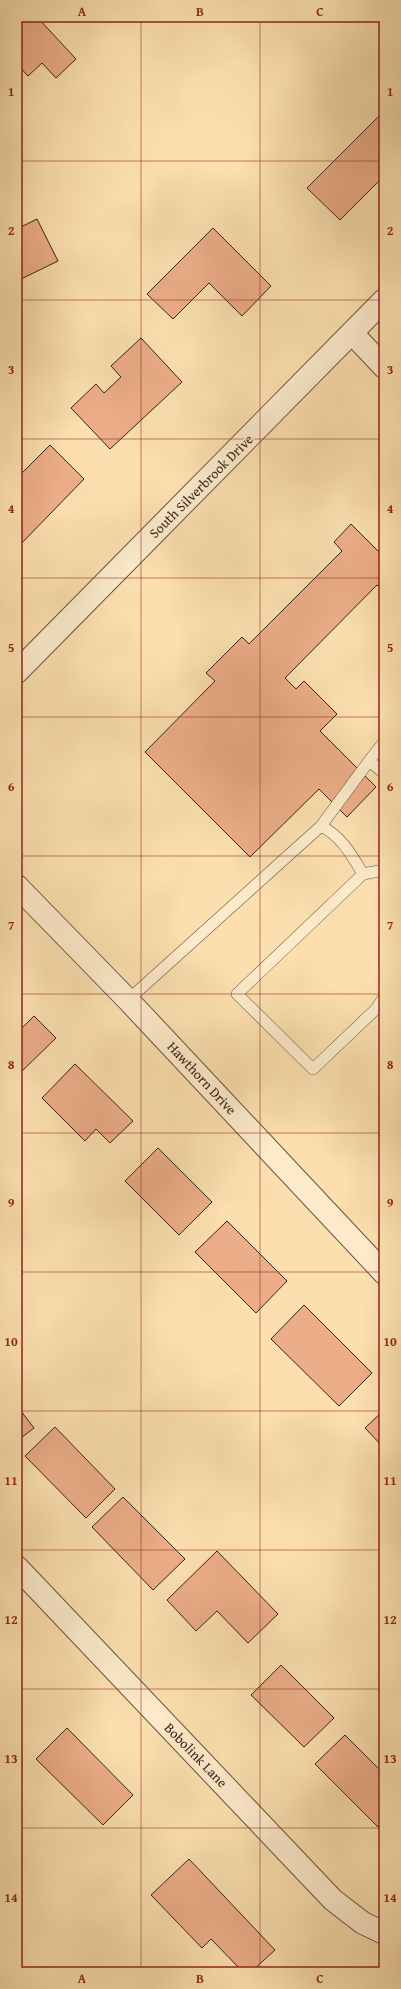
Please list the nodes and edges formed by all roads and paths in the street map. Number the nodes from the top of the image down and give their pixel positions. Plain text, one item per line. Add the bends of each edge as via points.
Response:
1 (384, 300) edge
2 (352, 334) junction
3 (384, 367) edge
4 (17, 672) edge
5 (384, 742) edge
6 (369, 761) junction
7 (384, 773) edge
8 (321, 826) junction
9 (384, 870) edge
10 (362, 874) junction
11 (17, 886) edge
12 (384, 997) edge
13 (128, 1000) junction
14 (384, 1272) edge
15 (17, 1567) edge
16 (384, 1933) edge

1 - 2 street, South Silverbrook Drive
2 - 3 street
2 - 4 street, South Silverbrook Drive
5 - 6 lane
6 - 7 lane
6 - 8 lane
8 - 10 lane via 348,847
8 - 13 lane
9 - 10 lane
10 - 12 lane via 237,994 313,1069 376,1009
11 - 13 street, Hawthorn Drive
13 - 14 street, Hawthorn Drive
15 - 16 street, Bobolink Lane via 333,1900 363,1923

